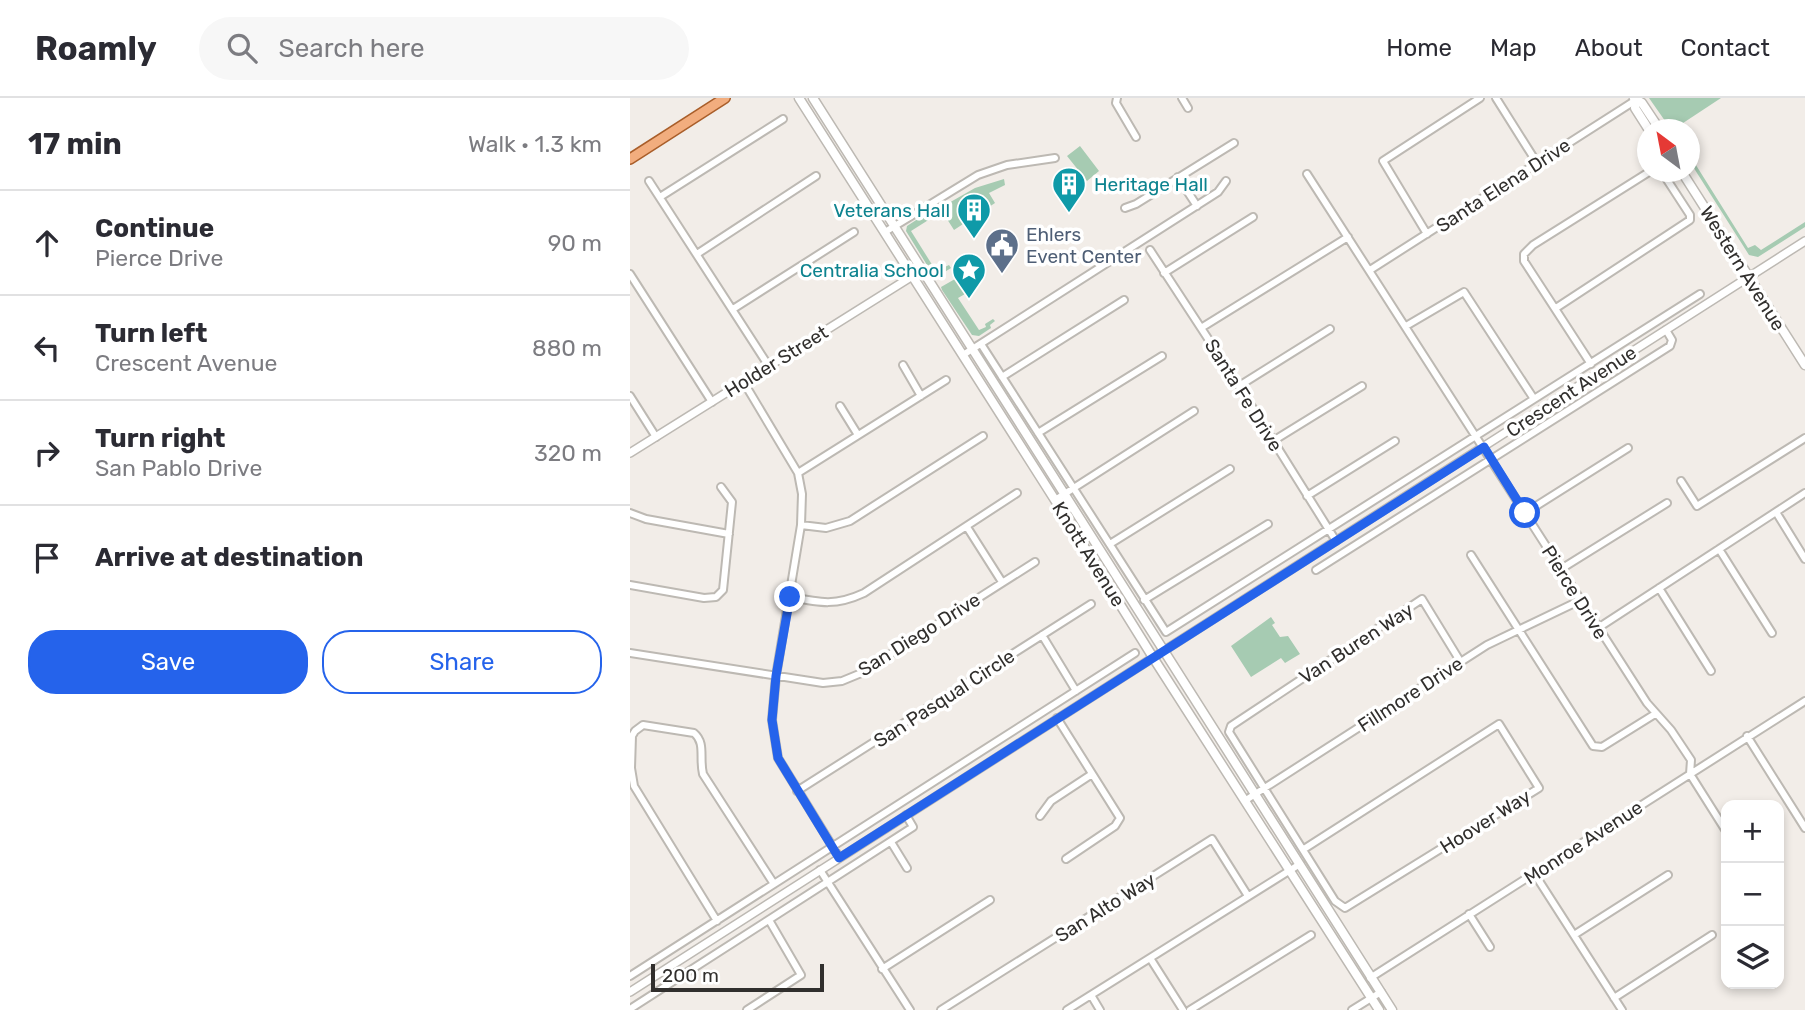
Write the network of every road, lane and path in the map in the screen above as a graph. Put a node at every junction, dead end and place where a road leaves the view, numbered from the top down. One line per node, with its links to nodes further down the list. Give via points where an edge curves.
1 (725, 98): 16 (main road)
2 (799, 98): 32 (main road, Knott Avenue)
3 (813, 98): 30 (main road, Knott Avenue)
4 (1117, 98): 13 (street)
5 (1182, 98): 9 (street)
6 (1480, 98): 33 (street, via 1383,161)
7 (1496, 98): 17 (street)
8 (1635, 99): 11 (main road); 12 (main road); 17 (street, Santa Elena Drive)
9 (1188, 108)
10 (783, 119): 26 (street)
11 (1642, 119)
12 (1653, 119)
13 (1136, 137)
14 (1234, 143): 20 (street)
15 (1055, 158): 30 (street, via 1007,165 978,175)
16 (630, 159)
17 (1537, 163): 33 (street, Santa Elena Drive)
18 (1307, 174): 34 (street, Pierce Drive)
19 (816, 176): 37 (street)
20 (1178, 177): 27 (street); 28 (street)
21 (1637, 180): 46 (street, via 1527,249 1524,261)
22 (649, 181): 26 (street)
23 (1226, 181): 27 (street)
24 (1669, 182): 46 (street, via 1690,220)
25 (1688, 182): 43 (main road, Western Avenue)
26 (660, 197): 37 (street)
27 (1197, 206): 52 (street)
28 (1125, 208)
29 (1253, 217): 40 (street)
30 (894, 226): 32 (street); 38 (main road, Knott Avenue)
31 (854, 232): 47 (street)
32 (885, 232): 42 (main road, Knott Avenue)
33 (1427, 234): 39 (street, Santa Elena Drive)
34 (1348, 237): 39 (street, Pierce Drive); 49 (street)
35 (1805, 241): 43 (street, Crescent Avenue)
36 (1150, 250): 40 (street, Santa Fe Drive)
37 (697, 254): 47 (street)
38 (922, 270): 42 (street, Holder Street); 53 (main road, Knott Avenue)
39 (1370, 270): 48 (street, Pierce Drive)
40 (1164, 273): 49 (street, Santa Fe Drive)
41 (630, 275): 68 (street)
42 (913, 276): 54 (main road, Knott Avenue); 57 (street, Holder Street)
43 (1749, 277): 51 (street, Crescent Avenue); 59 (main road, Western Avenue)
44 (1700, 294): 56 (street, Crescent Avenue)
45 (1125, 300): 60 (street)
46 (1556, 308): 56 (street)
47 (733, 309): 57 (street)
48 (1406, 326): 67 (street, via 1464,292); 75 (street, Pierce Drive)
49 (1201, 328): 63 (street, Santa Fe Drive)
50 (1330, 329): 63 (street)
51 (1666, 330): 79 (street, Crescent Avenue); 82 (street, via 1670,346)
52 (981, 344): 53 (street); 60 (street)
53 (972, 349): 54 (street); 90 (main road, Knott Avenue)
54 (963, 355): 92 (main road, Knott Avenue)
55 (1162, 356): 71 (street)
56 (1591, 364): 67 (street, Crescent Avenue)
57 (768, 365): 62 (street, Holder Street)
58 (902, 365): 66 (street)
59 (1805, 365)
60 (1002, 377): 71 (street)
61 (946, 380): 66 (street)
62 (743, 381): 68 (street, Holder Street); 84 (street)
63 (1239, 386): 77 (street, Santa Fe Drive)
64 (1362, 386): 77 (street)
65 (630, 396): 73 (street)
66 (921, 396): 72 (street)
67 (1534, 399): 75 (street, Crescent Avenue)
68 (712, 402): 73 (street, Holder Street)
69 (840, 406): 72 (street)
70 (1194, 411): 87 (street)
71 (1038, 433): 87 (street)
72 (858, 435): 84 (street)
73 (656, 436): 81 (street, Holder Street)
74 (983, 436): 98 (street, via 850,521 826,528)
75 (1476, 436): 79 (street, Pierce Drive); 100 (street, Crescent Avenue)
76 (1805, 438): 85 (street, via 1697,506)
77 (1273, 441): 91 (street, Santa Fe Drive)
78 (1395, 441): 91 (street)
79 (1484, 447): 82 (street, Pierce Drive); 102 (street, Crescent Avenue)
80 (1628, 448): 96 (street)
81 (630, 453)
82 (1490, 458): 96 (street, Pierce Drive); 109 (street)
83 (1230, 469): 103 (street)
84 (798, 473): 98 (street)
85 (1681, 481)
86 (721, 487): 101 (street, via 732,502)
87 (1073, 488): 90 (street); 103 (street)
88 (1017, 493): 99 (street)
89 (1805, 493): 94 (street)
90 (1065, 495): 92 (street); 123 (main road, Knott Avenue)
91 (1307, 496): 100 (street, Santa Fe Drive)
92 (1055, 500): 124 (main road, Knott Avenue)
93 (1667, 503): 108 (street)
94 (1776, 512): 104 (street); 106 (street)
95 (630, 513): 101 (street)
96 (1525, 513): 108 (street, Pierce Drive)
97 (1268, 524): 114 (street)
98 (801, 525): 113 (street)
99 (967, 527): 110 (street); 113 (street, via 847,601 827,604)
100 (1329, 530): 102 (street, Santa Fe Drive); 114 (street, Crescent Avenue, via 1166,632)
101 (730, 534): 111 (street, via 723,590 716,597)
102 (1336, 541): 123 (street, Crescent Avenue)
103 (1110, 544): 114 (street)
104 (1719, 549): 112 (street); 119 (street)
105 (1471, 555): 118 (street)
106 (1805, 559)
107 (1035, 562): 110 (street, San Diego Drive)
108 (1561, 569): 115 (street, Pierce Drive)
109 (1316, 570)
110 (1002, 582): 127 (street, San Diego Drive, via 859,674 823,683)
111 (630, 585)
112 (1659, 588): 117 (street); 126 (street)
113 (790, 597): 127 (street)
114 (1144, 600)
115 (1581, 600): 117 (street, Pierce Drive); 118 (street, Fillmore Drive)
116 (1091, 604): 120 (street, San Pasqual Circle)
117 (1598, 628): 130 (street, Pierce Drive)
118 (1519, 630): 125 (street, Fillmore Drive); 130 (street, via 1599,750)
119 (1772, 634)
120 (1042, 635): 128 (street); 138 (street, San Pasqual Circle)
121 (630, 653): 127 (street, San Diego Drive)
122 (1135, 653): 128 (street)
123 (1163, 653): 124 (street, Crescent Avenue); 133 (main road, Knott Avenue)
124 (1153, 659): 131 (street, Crescent Avenue); 134 (main road, Knott Avenue)
125 (1461, 662): 137 (street, Fillmore Drive); 137 (street, Van Buren Way, via 1422,599 1229,728)
126 (1711, 671)
127 (776, 676): 138 (street, via 772,720 778,758)
128 (1076, 691): 146 (street)
129 (1805, 701): 132 (street, Monroe Avenue)
130 (1655, 714): 136 (street, Pierce Drive, via 1691,760)
131 (1057, 718): 135 (street); 141 (street, Crescent Avenue)
132 (1747, 736): 136 (street, Monroe Avenue); 144 (street)
133 (1219, 738): 134 (main road); 139 (main road, Knott Avenue)
134 (1209, 744): 140 (main road, Knott Avenue)
135 (1092, 774): 142 (street, via 1051,801); 149 (street, via 1120,818)
136 (1690, 774): 143 (street, Pierce Drive); 154 (street, Monroe Avenue)
137 (1264, 788): 139 (street, Fillmore Drive); 147 (street)
138 (797, 791): 146 (street)
139 (1255, 794): 140 (street, Fillmore Drive); 150 (main road, Knott Avenue)
140 (1246, 800): 153 (main road, Knott Avenue)
141 (906, 815): 145 (street, via 913,827); 148 (street, Crescent Avenue)
142 (1040, 816)
143 (1721, 823)
144 (1805, 828)
145 (891, 842): 151 (street); 156 (street)
146 (832, 847): 148 (street); 157 (street)
147 (1304, 849): 147 (street, Hoover Way, via 1499,724 1539,788 1350,907 1335,901)
148 (839, 858): 152 (street, Crescent Avenue)
149 (1066, 859)
150 (1300, 863): 153 (street); 170 (main road, Knott Avenue)
151 (907, 868)
152 (820, 870): 156 (street); 172 (street, Crescent Avenue)
153 (1290, 870): 158 (street); 171 (main road, Knott Avenue)
154 (1534, 873): 160 (street, Monroe Avenue); 164 (street)
155 (1668, 875): 164 (street)
156 (828, 882): 161 (street); 168 (street)
157 (774, 884): 162 (street); 162 (street, via 703,774 699,737 639,727 632,736 630,757 634,786)
158 (1248, 896): 167 (street); 180 (street, San Alto Way, via 1212,839)
159 (990, 900): 168 (street)
160 (1469, 915): 166 (street); 170 (street, Monroe Avenue)
161 (768, 920): 177 (street); 178 (street, via 801,975)
162 (717, 921): 169 (street)
163 (1311, 935): 184 (street)
164 (1574, 935): 176 (street)
165 (1712, 935): 176 (street)
166 (1490, 947)
167 (1150, 958): 174 (street); 183 (street)
168 (883, 969): 179 (street)
169 (630, 976)
170 (1371, 977): 171 (street, Monroe Avenue); 173 (main road, Knott Avenue)
171 (1362, 983): 175 (main road, Knott Avenue)
172 (630, 992)
173 (1381, 992): 175 (street); 187 (main road, Knott Avenue)
174 (1090, 995): 181 (street); 182 (street)
175 (1371, 998): 185 (street); 186 (main road, Knott Avenue)
176 (1614, 998): 188 (street)
177 (630, 1009)
178 (747, 1010)
179 (910, 1010)
180 (941, 1010)
181 (1067, 1010)
182 (1100, 1010)
183 (1182, 1010)
184 (1190, 1010)
185 (1352, 1010)
186 (1379, 1010)
187 (1392, 1010)
188 (1622, 1010)

